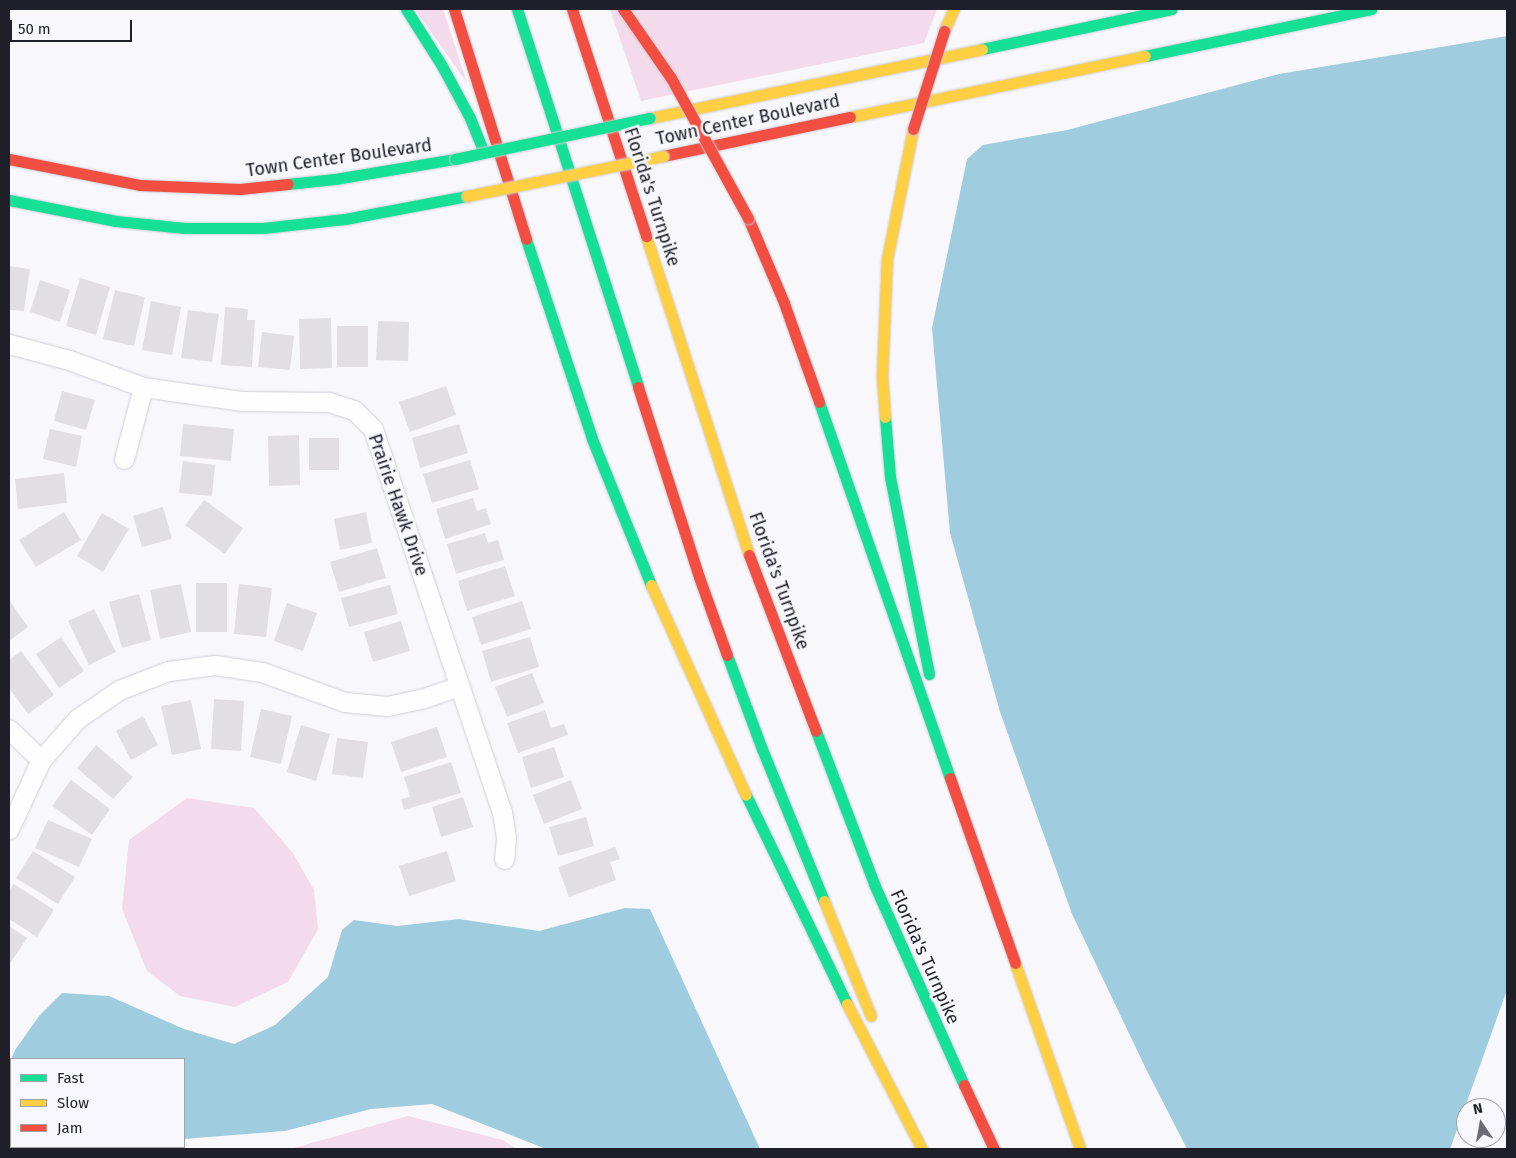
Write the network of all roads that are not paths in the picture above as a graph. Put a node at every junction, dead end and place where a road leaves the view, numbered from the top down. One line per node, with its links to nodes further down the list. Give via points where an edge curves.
1 (406, 9): 11 (main road, via 470,118)
2 (454, 9): 11 (main road)
3 (517, 9): 21 (main road, via 700,577 762,749)
4 (572, 9): 25 (main road, Florida's Turnpike, via 750,557 874,884)
5 (624, 9): 19 (main road, bridge, via 671,78 748,218 784,303)
6 (954, 9): 19 (main road, bridge, via 912,129 887,259 882,376 890,476 939,727)
7 (1172, 9): 9 (main road, Town Center Boulevard, bridge, via 455,160 335,179 240,188 140,185)
8 (1371, 9): 10 (main road, Town Center Boulevard, bridge, via 467,196 345,218 263,228 185,228 116,221)
9 (9, 160)
10 (9, 200)
11 (542, 290): 23 (main road, via 592,439 666,623 780,870 864,1041)
12 (9, 344): 13 (street, Prairie Hawk Drive, via 69,360)
13 (143, 387): 14 (street); 15 (street, Prairie Hawk Drive, via 241,402 329,402 354,410 373,428)
14 (124, 459)
15 (459, 686): 17 (street, via 388,706 345,702 262,672 215,665 168,671 119,690 77,719); 20 (street, Prairie Hawk Drive, via 502,812 506,838)
16 (9, 729): 17 (street)
17 (41, 760): 18 (street)
18 (9, 829)
19 (972, 842): 26 (main road)
20 (504, 859)
21 (877, 1030)
22 (900, 1082): 24 (main road)
23 (922, 1149)
24 (932, 1149)
25 (994, 1149)
26 (1080, 1149)

